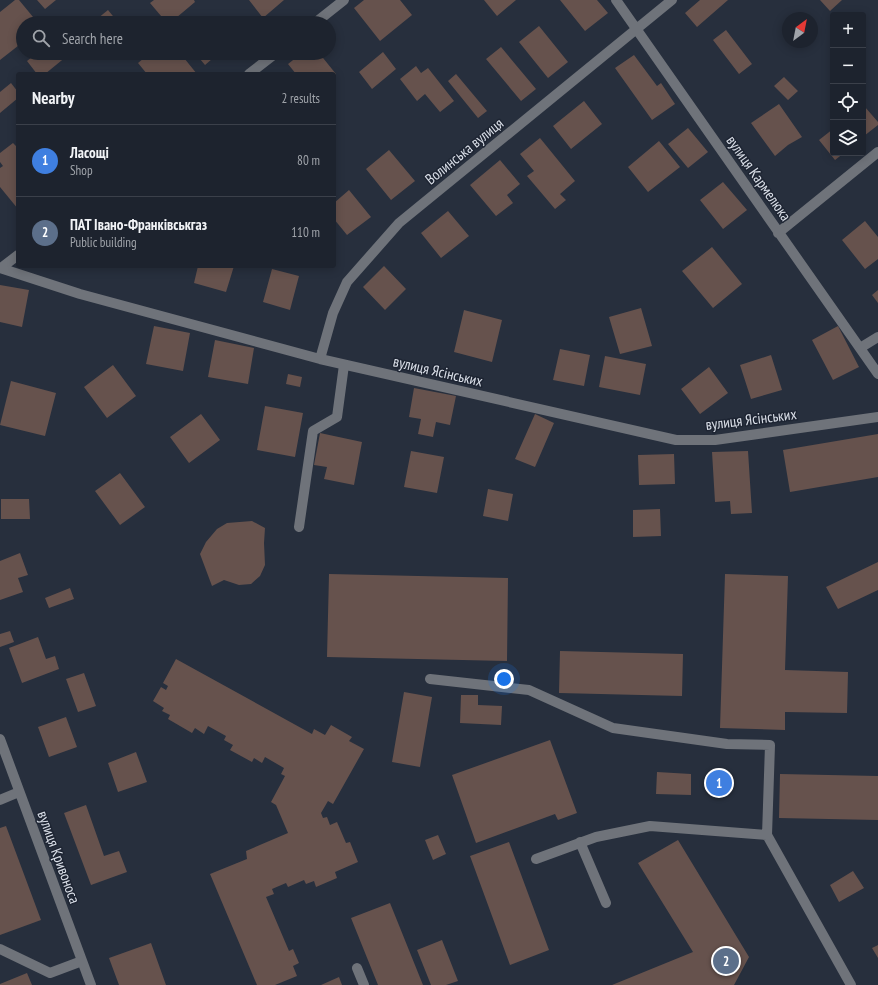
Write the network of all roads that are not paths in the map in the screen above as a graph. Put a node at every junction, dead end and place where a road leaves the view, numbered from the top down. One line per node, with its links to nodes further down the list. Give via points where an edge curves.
1 (344, 0): 4 (street)
2 (616, 0): 5 (street, вулиця Кармелюка)
3 (672, 0): 5 (street, Волинська вулиця)
4 (324, 16)
5 (636, 30): 9 (street, вулиця Кармелюка); 14 (street, Волинська вулиця, via 399,223 347,282 333,313)
6 (267, 60): 7 (street)
7 (252, 72)
8 (878, 152): 9 (street)
9 (778, 232): 13 (street, вулиця Кармелюка)
10 (16, 256): 11 (street)
11 (0, 268): 14 (street, вулиця Ясінських, via 80,294)
12 (878, 337): 13 (street)
13 (860, 348): 16 (street, вулиця Кармелюка)
14 (320, 359): 15 (street, вулиця Ясінських)
15 (344, 365): 17 (street, вулиця Ясінських, via 676,440 715,440); 18 (street, via 337,417 313,431)
16 (878, 374)
17 (878, 417)
18 (299, 527)
19 (430, 679): 23 (street, via 529,690 613,728 727,744 770,745)
20 (0, 739): 21 (street, вулиця Кривоноса)
21 (19, 792): 22 (street); 28 (street, вулиця Кривоноса)
22 (0, 800)
23 (767, 835): 24 (street, via 650,826 596,836); 32 (street)
24 (580, 842): 25 (street); 26 (street)
25 (536, 859)
26 (606, 903)
27 (0, 949): 28 (street, via 50,973)
28 (82, 961): 30 (street, вулиця Кривоноса)
29 (357, 968): 31 (street)
30 (91, 985)
31 (364, 985)
32 (851, 985)

